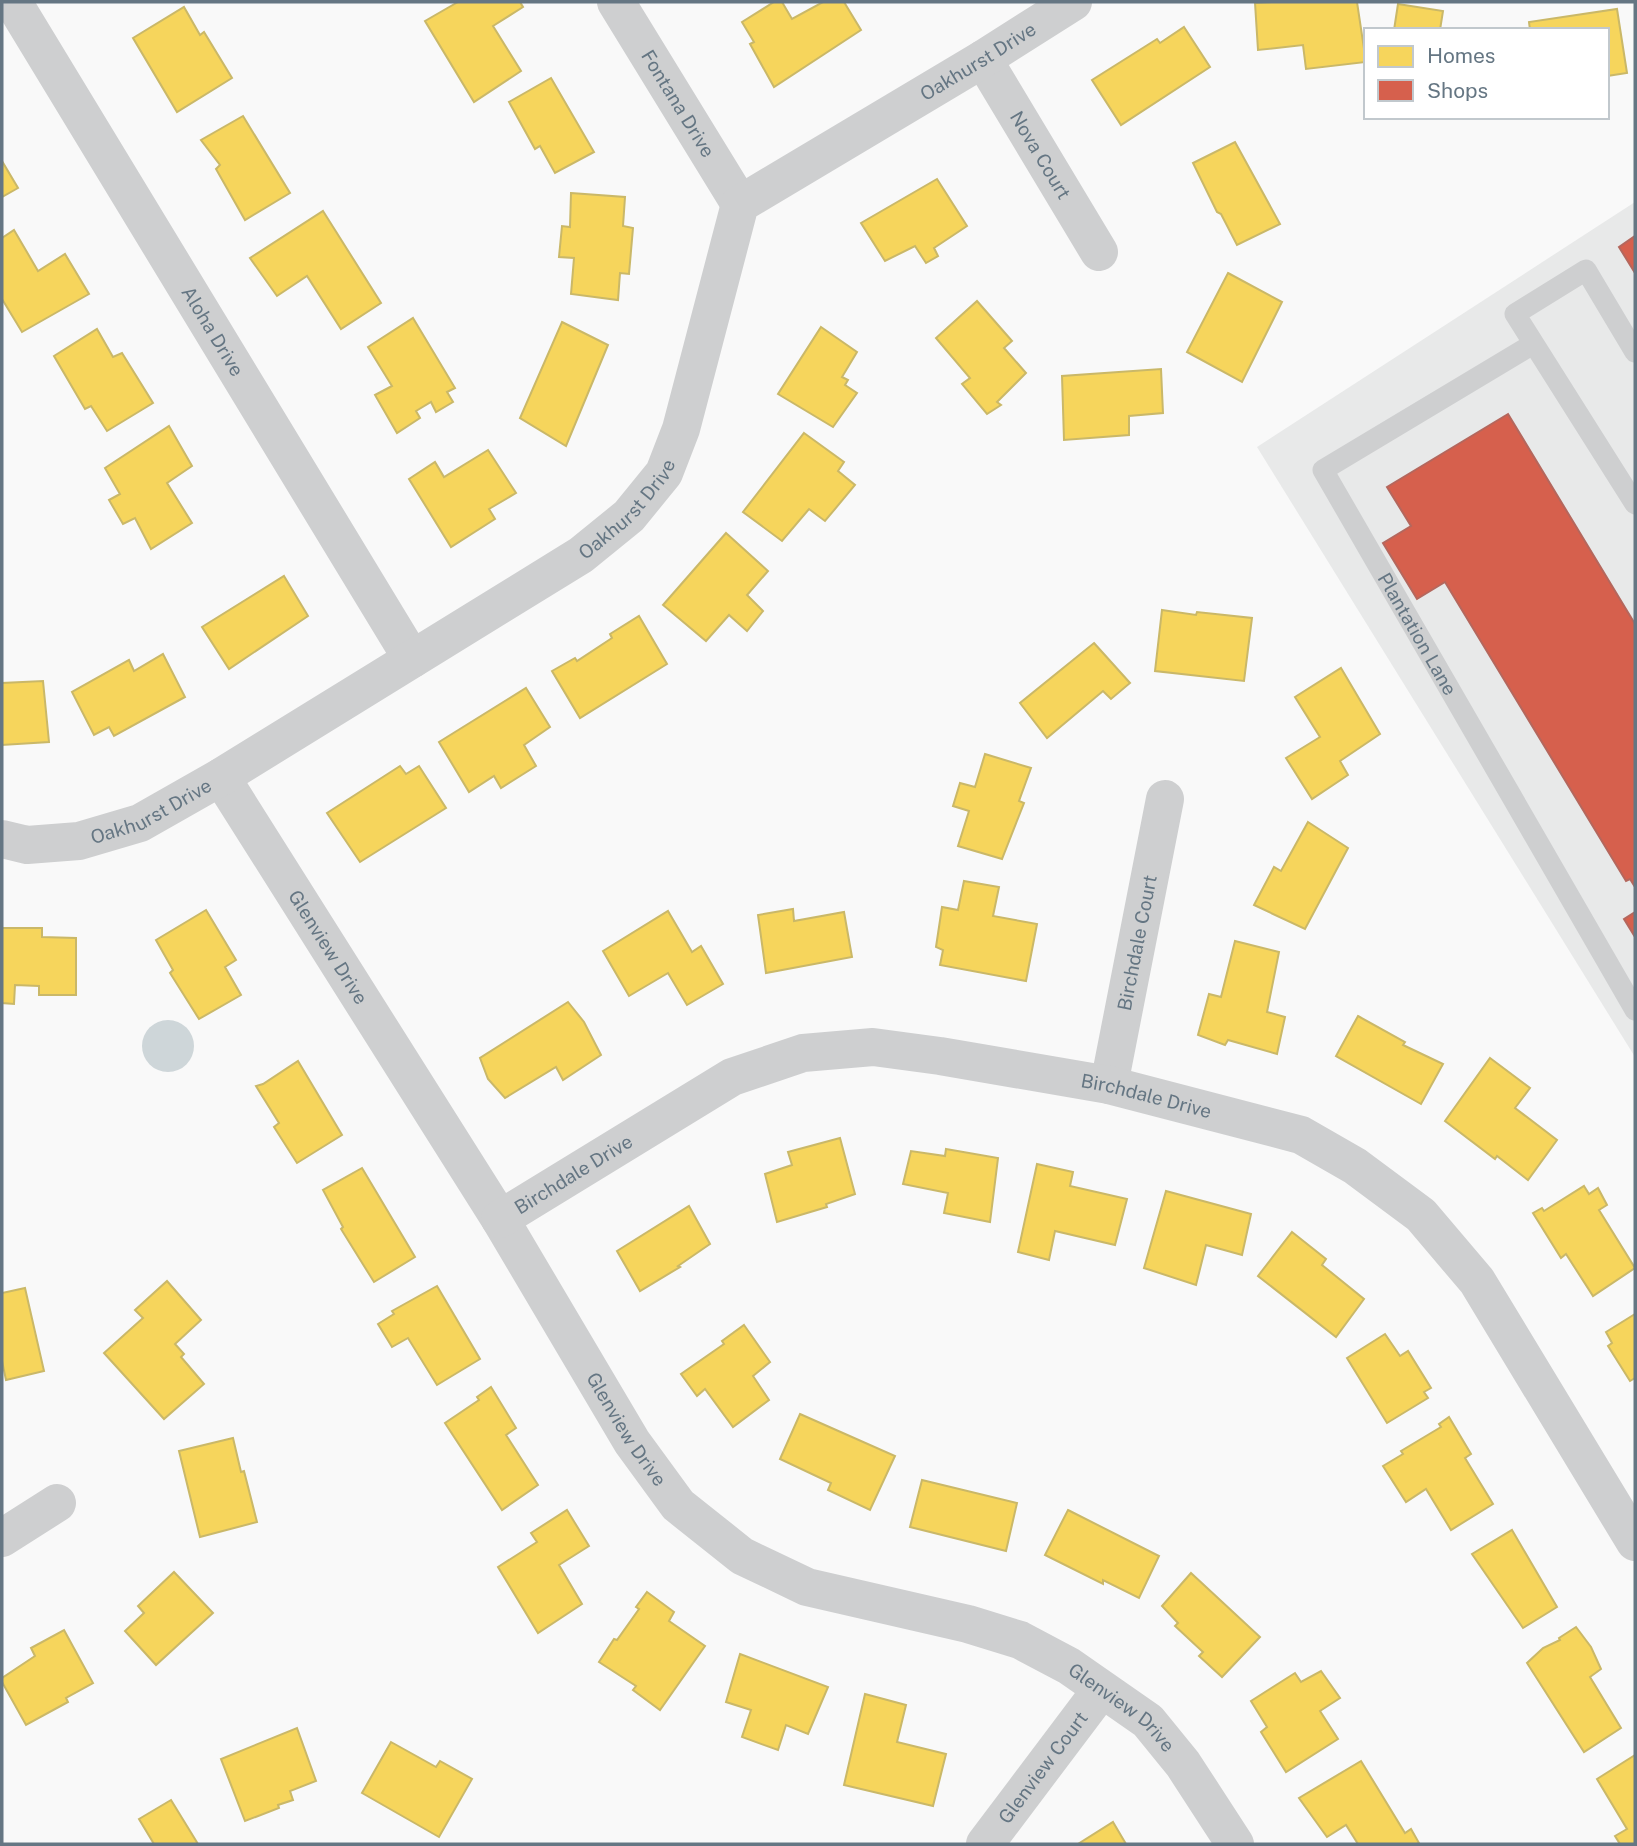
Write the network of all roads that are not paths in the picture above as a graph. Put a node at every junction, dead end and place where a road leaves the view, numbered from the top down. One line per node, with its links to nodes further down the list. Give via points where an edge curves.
1 (13, 2): 10 (street, Aloha Drive)
2 (616, 2): 5 (street, Fontana Drive)
3 (1073, 2): 4 (street, Oakhurst Drive)
4 (983, 59): 5 (street, Oakhurst Drive); 6 (street, Nova Court)
5 (740, 204): 10 (street, Oakhurst Drive, via 681,429 664,473 629,516 580,555)
6 (1099, 252)
7 (1533, 344): 8 (lane, via 1515,314 1586,270); 9 (lane); 14 (lane, Plantation Lane, via 1323,470)
8 (1635, 352)
9 (1635, 504)
10 (412, 659): 11 (street, Oakhurst Drive)
11 (221, 777): 13 (street, Oakhurst Drive, via 140,823 79,841 27,845); 16 (street, Glenview Drive)
12 (1164, 799): 15 (street, Birchdale Court)
13 (2, 839)
14 (1635, 1010)
15 (1109, 1085): 16 (street, Birchdale Drive, via 873,1047 803,1053 732,1077); 19 (street, Birchdale Drive, via 1301,1135 1355,1166 1421,1215 1477,1281)
16 (500, 1219): 20 (street, Glenview Drive, via 632,1442 678,1505 742,1556 807,1587 1020,1640)
17 (57, 1503): 18 (street)
18 (2, 1538)
19 (1635, 1542)
20 (1101, 1689): 21 (street, Glenview Court); 22 (street, Glenview Drive, via 1149,1721)
21 (985, 1844)
22 (1236, 1844)

